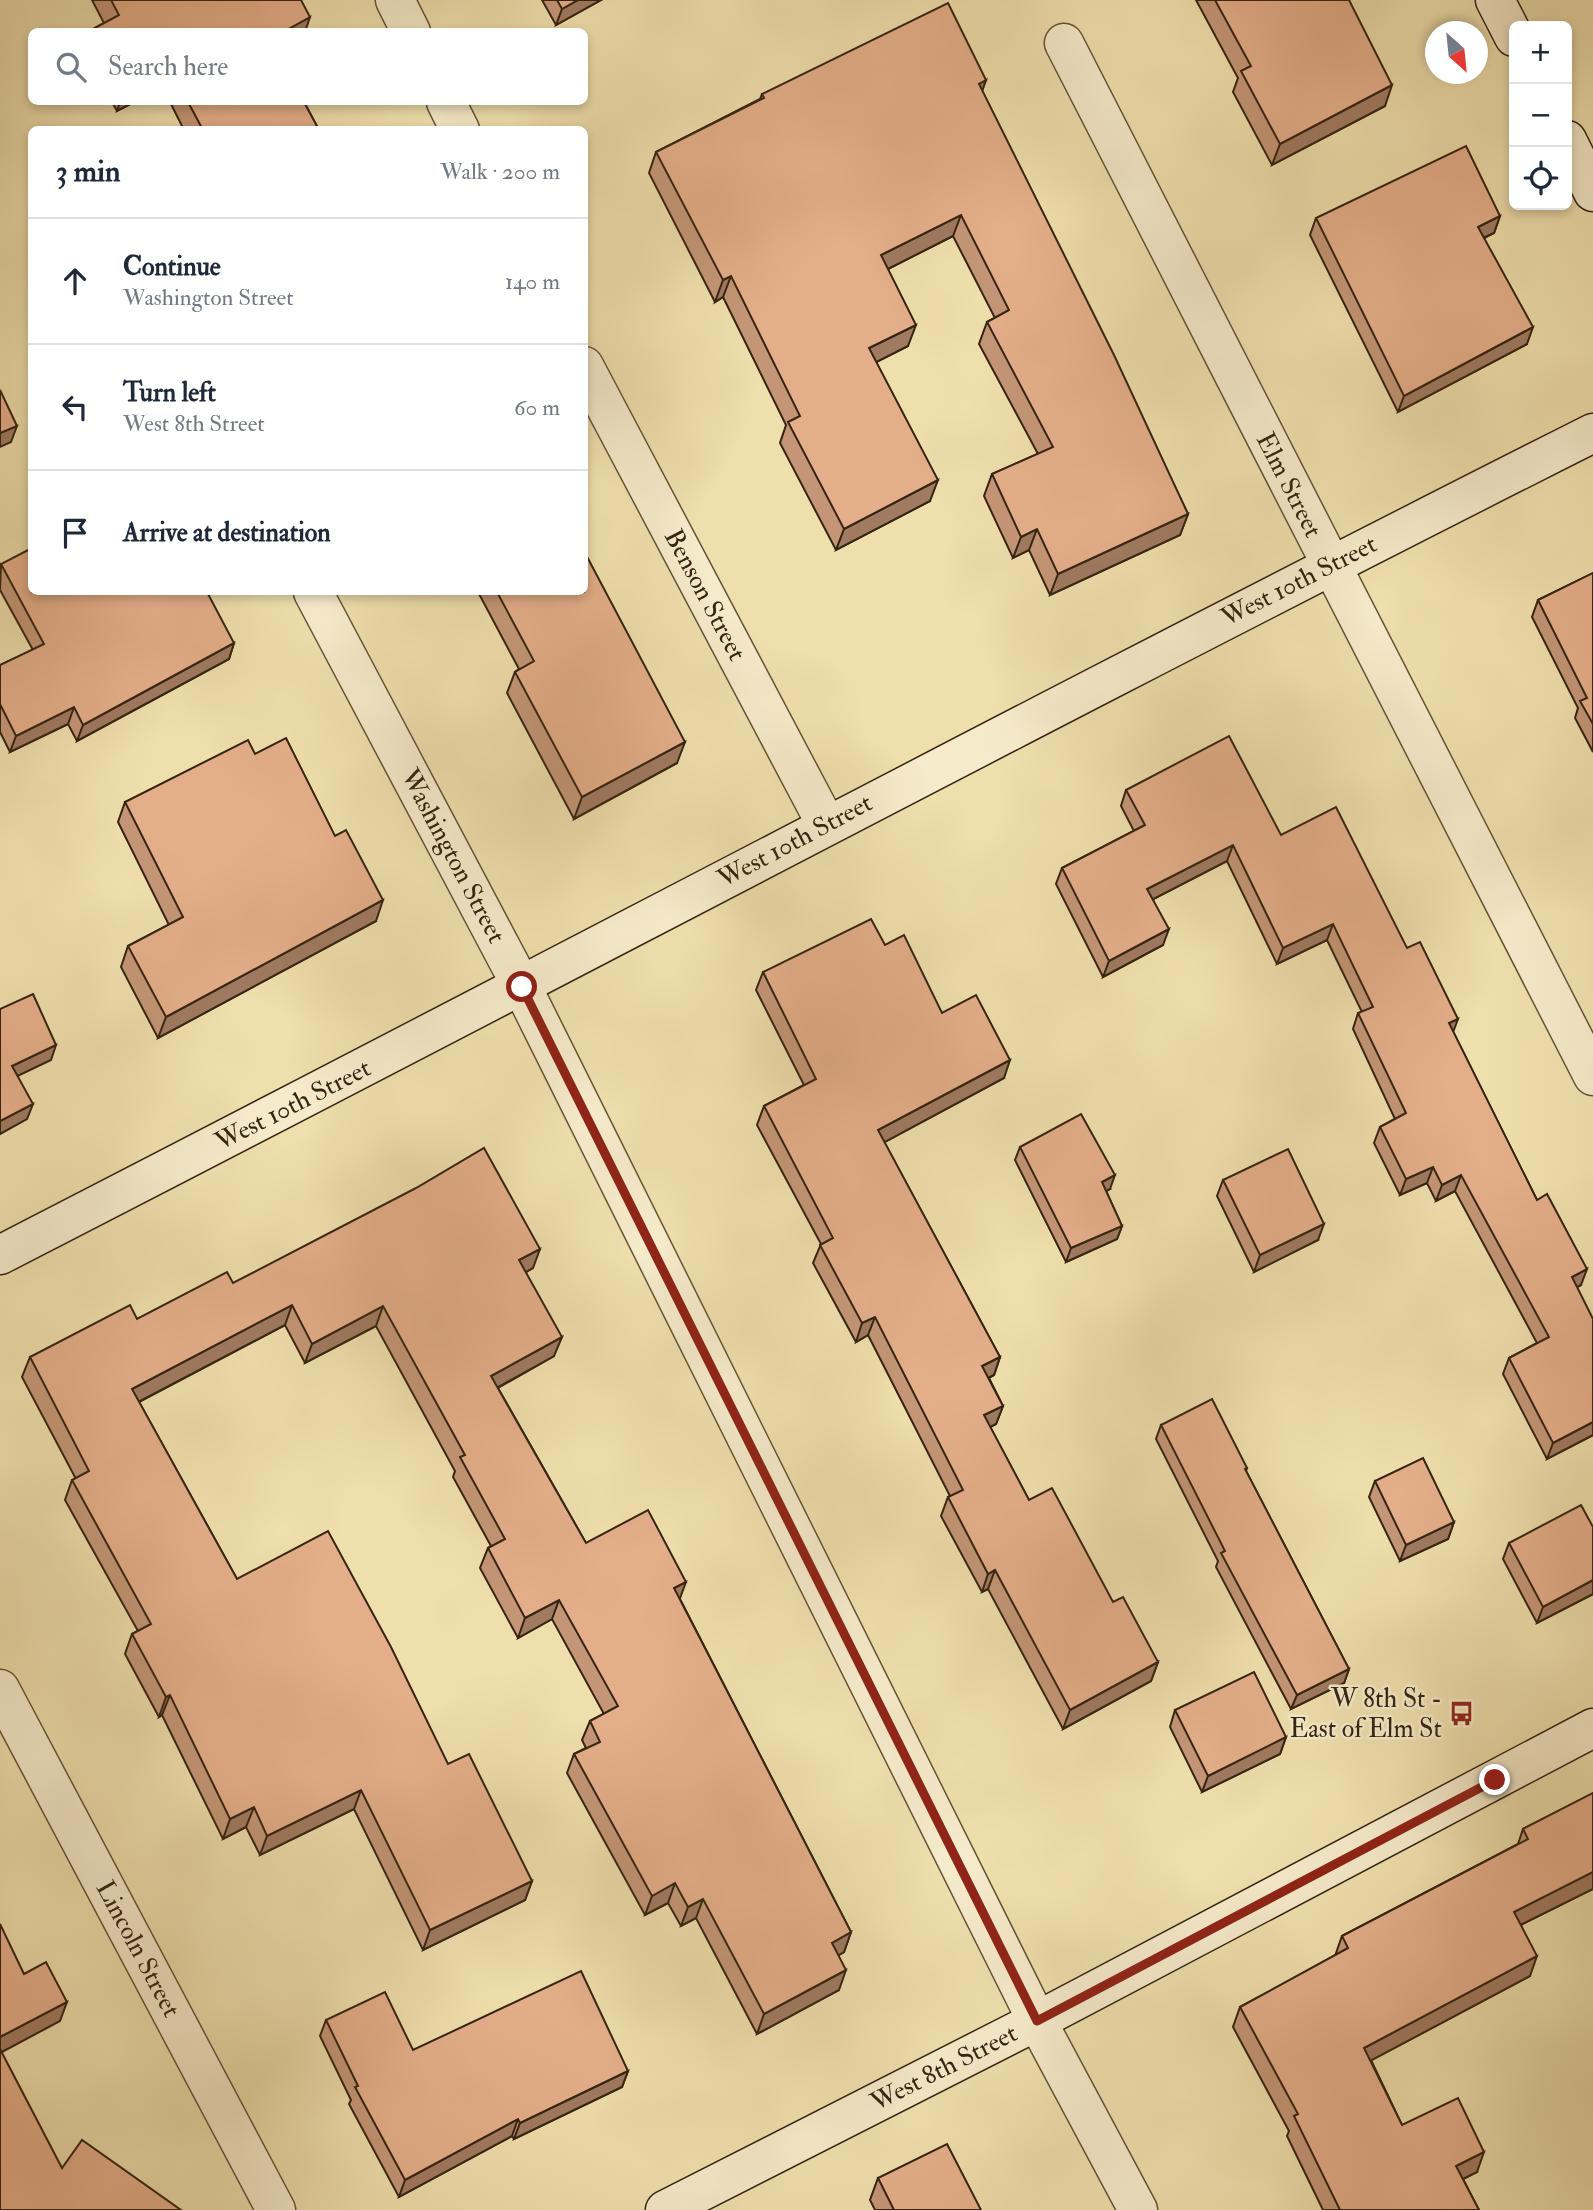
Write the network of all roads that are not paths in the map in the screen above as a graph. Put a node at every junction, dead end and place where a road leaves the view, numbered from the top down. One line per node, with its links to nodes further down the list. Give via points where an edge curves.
1 (395, 0): 4 (street)
2 (1495, 0): 3 (street)
3 (1509, 27)
4 (409, 28)
5 (1064, 43): 12 (street, Elm Street)
6 (448, 105): 7 (street)
7 (458, 126)
8 (1570, 147): 9 (street)
9 (1593, 192)
10 (588, 374): 14 (street, Benson Street)
11 (1593, 433): 12 (street, West 10th Street)
12 (1329, 565): 14 (street, West 10th Street); 16 (street, Elm Street)
13 (315, 595): 15 (street, Washington Street)
14 (826, 824): 15 (street, West 10th Street)
15 (522, 987): 17 (street, West 10th Street); 20 (street, Washington Street)
16 (1593, 1076)
17 (0, 1255)
18 (0, 1689): 21 (street, Lincoln Street)
19 (1593, 1728): 20 (street, West 8th Street)
20 (1037, 2021): 22 (street, West 8th Street); 23 (street, Washington Street)
21 (276, 2210)
22 (665, 2210)
23 (1138, 2210)

